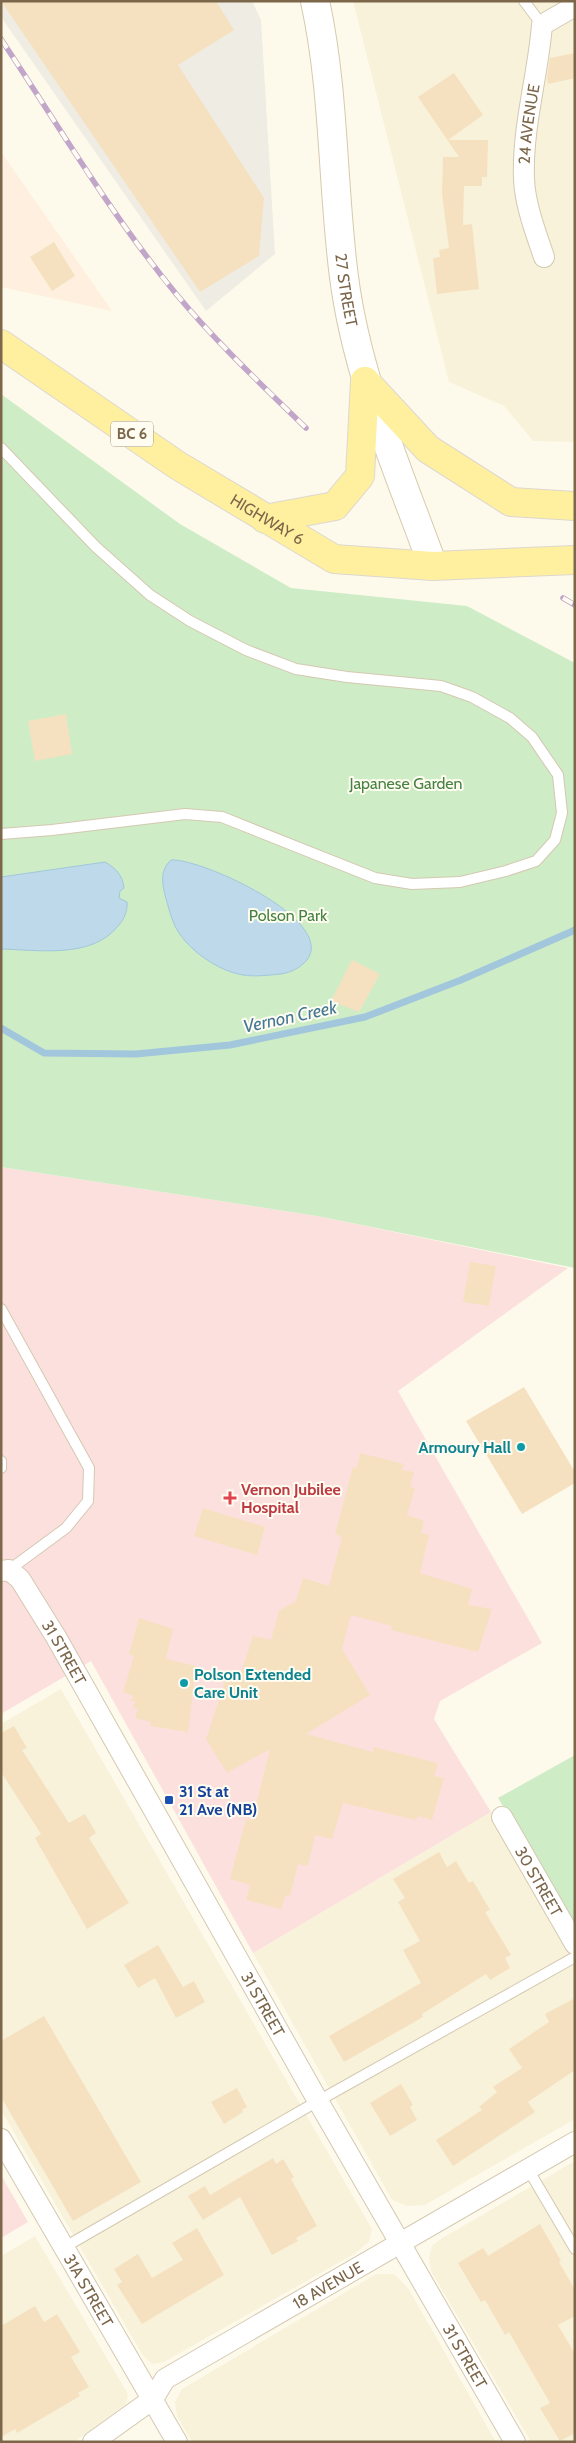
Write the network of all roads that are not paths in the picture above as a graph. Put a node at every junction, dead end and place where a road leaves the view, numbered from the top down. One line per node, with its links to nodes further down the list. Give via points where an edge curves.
1 (315, 1): 7 (main road, 27 STREET, via 324,43 344,278)
2 (524, 1): 4 (lane)
3 (575, 6): 4 (street)
4 (542, 25): 5 (street, 24 AVENUE, via 526,135 524,180)
5 (544, 257)
6 (1, 344): 10 (main road, HIGHWAY 6 / BC 6, via 177,465)
7 (365, 381): 9 (main road, via 428,449 511,502); 10 (main road, via 360,476 335,506); 12 (main road, 27 STREET)
8 (1, 448): 13 (lane, via 96,547 150,595 190,621 246,650 296,669 441,686 472,697 510,718 532,737 558,775 562,813 555,840 536,860 460,882 412,884 375,878 222,817 185,814)
9 (575, 506)
10 (265, 520): 12 (main road, HIGHWAY 6 / BC 6, via 334,559)
11 (575, 560): 12 (main road, HIGHWAY 6 / BC 6)
12 (433, 566)
13 (1, 834)
14 (1, 1309): 17 (lane, via 90,1468 88,1501 66,1528)
15 (1, 1462): 16 (lane)
16 (1, 1468)
17 (5, 1570): 21 (street, 31 STREET, via 20,1579 56,1637)
18 (502, 1817): 19 (street, 30 STREET)
19 (575, 1944)
20 (575, 1957): 21 (lane)
21 (318, 2101): 25 (street, 31 STREET); 26 (lane)
22 (1, 2139): 26 (street, 31A STREET)
23 (575, 2142): 24 (street, 18 AVENUE)
24 (528, 2169): 25 (street, 18 AVENUE); 27 (lane)
25 (400, 2242): 28 (street, 18 AVENUE, via 165,2379); 31 (street, 31 STREET)
26 (63, 2248): 28 (street, 31A STREET)
27 (575, 2249)
28 (153, 2399): 29 (street, 18 AVENUE); 30 (street, 31A STREET)
29 (93, 2442)
30 (177, 2442)
31 (515, 2442)

